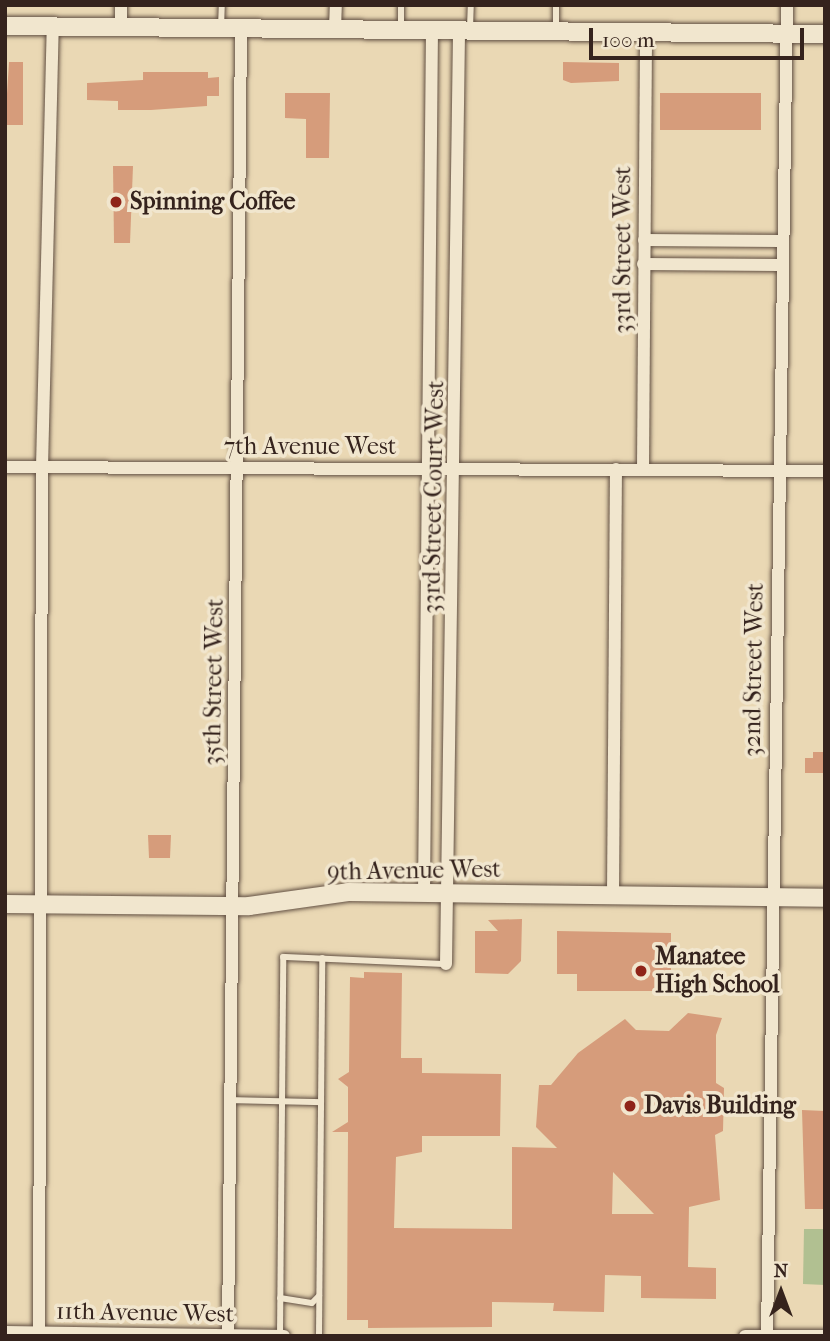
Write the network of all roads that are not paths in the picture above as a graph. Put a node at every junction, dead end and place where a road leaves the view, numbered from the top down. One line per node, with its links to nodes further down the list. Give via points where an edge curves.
1 (121, 5): 10 (street)
2 (222, 5): 11 (lane)
3 (336, 5): 13 (street)
4 (401, 5): 14 (lane)
5 (471, 5): 16 (lane)
6 (556, 5): 17 (lane)
7 (787, 5): 19 (street, 32nd Street West)
8 (5, 26): 9 (street)
9 (53, 27): 10 (street); 26 (street)
10 (121, 28): 11 (street)
11 (221, 28): 12 (street)
12 (241, 29): 13 (street); 29 (street, 35th Street West)
13 (335, 29): 14 (street)
14 (401, 30): 15 (street)
15 (432, 30): 16 (street); 27 (street, 33rd Street Court West)
16 (465, 31): 17 (street); 28 (street, 33rd Street Court West)
17 (555, 32): 18 (street)
18 (646, 32): 19 (street); 21 (street, 33rd Street West)
19 (785, 33): 20 (street); 22 (street, 32nd Street West)
20 (825, 34)
21 (643, 240): 22 (street); 23 (street, 33rd Street West)
22 (780, 241): 24 (street, 32nd Street West)
23 (643, 264): 24 (street); 31 (street, 33rd Street West)
24 (779, 265): 32 (street, 32nd Street West)
25 (5, 467): 26 (street, 7th Avenue West)
26 (42, 467): 29 (street, 7th Avenue West); 40 (street)
27 (428, 467): 28 (street, 7th Avenue West); 29 (street, 7th Avenue West); 34 (street, 33rd Street Court West)
28 (456, 468): 30 (street, 7th Avenue West); 35 (street, 33rd Street Court West)
29 (238, 469): 41 (street, 35th Street West)
30 (616, 469): 31 (street, 7th Avenue West); 36 (street)
31 (643, 469): 32 (street, 7th Avenue West)
32 (777, 470): 33 (street, 7th Avenue West); 37 (street, 32nd Street West)
33 (825, 471)
34 (424, 893): 35 (street, 9th Avenue West); 41 (street, 9th Avenue West, via 348,892)
35 (450, 893): 36 (street, 9th Avenue West); 43 (street, 33rd Street Court West)
36 (613, 895): 37 (street, 9th Avenue West)
37 (772, 897): 38 (street, 9th Avenue West); 52 (street, 32nd Street West)
38 (825, 898)
39 (5, 904): 40 (street, 9th Avenue West)
40 (39, 904): 41 (street, 9th Avenue West); 50 (street)
41 (232, 906): 44 (street, 35th Street West)
42 (322, 958): 43 (lane); 45 (lane, via 283,957); 46 (lane)
43 (446, 964)
44 (230, 1100): 45 (lane); 51 (street, 35th Street West)
45 (282, 1101): 46 (lane); 48 (lane)
46 (321, 1102): 47 (lane)
47 (320, 1295): 48 (lane, via 312,1303); 54 (lane)
48 (280, 1298): 53 (lane)
49 (5, 1332): 50 (street, 11th Avenue West)
50 (39, 1334): 51 (street, 11th Avenue West)
51 (228, 1335): 53 (street, 11th Avenue West)
52 (767, 1335): 55 (street); 56 (street)
53 (282, 1336)
54 (320, 1336)
55 (745, 1336)
56 (825, 1336)

